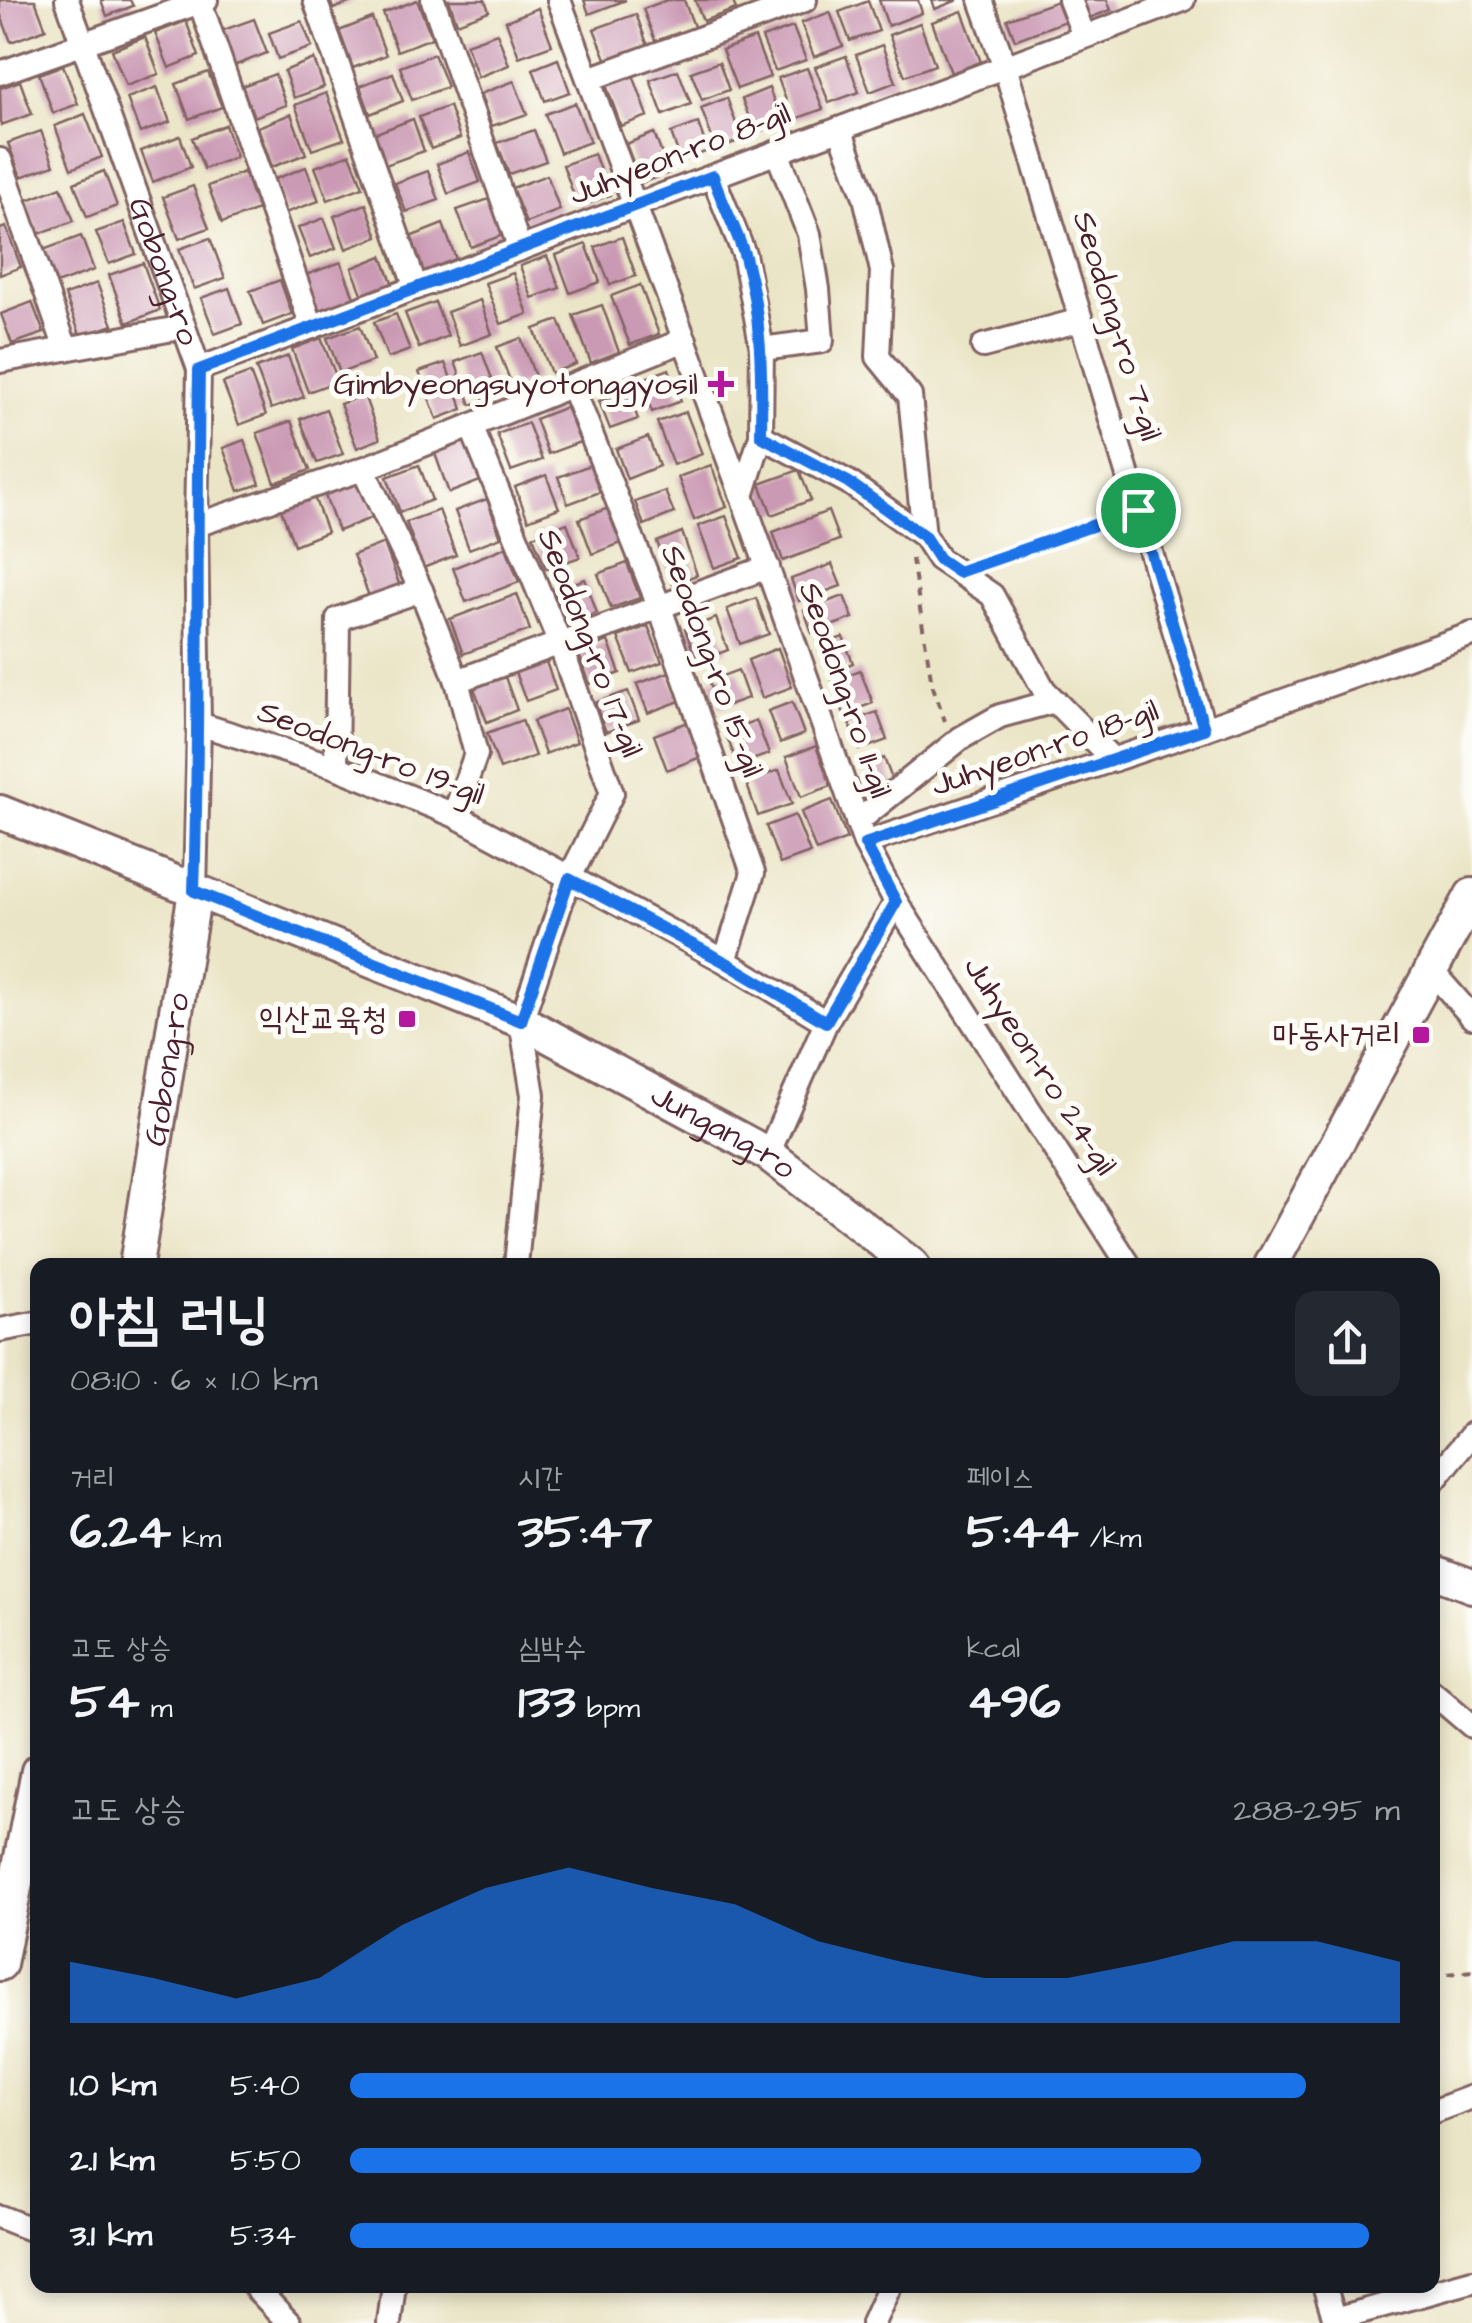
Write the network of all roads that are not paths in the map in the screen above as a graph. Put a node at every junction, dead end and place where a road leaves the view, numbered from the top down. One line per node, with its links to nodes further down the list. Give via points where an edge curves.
1 (67, 0): 11 (street, Gobong-ro)
2 (315, 0): 21 (street)
3 (433, 0): 20 (street)
4 (559, 0): 14 (street, Seodong-ro 11-gil)
5 (806, 0): 14 (street)
6 (982, 0): 12 (street, Seodong-ro 7-gil)
7 (1070, 0): 10 (street)
8 (1183, 0): 10 (street, Juhyeon-ro 8-gil)
9 (203, 1): 11 (street); 24 (street)
10 (1084, 36): 12 (street, Juhyeon-ro 8-gil)
11 (82, 44): 13 (street); 23 (street, Gobong-ro)
12 (1005, 67): 15 (street, Juhyeon-ro 8-gil); 22 (street, Seodong-ro 7-gil)
13 (0, 73)
14 (590, 80): 19 (street, Seodong-ro 11-gil)
15 (840, 129): 16 (street, Juhyeon-ro 8-gil); 37 (street, via 882,271 878,358 910,396)
16 (778, 152): 18 (street, Juhyeon-ro 8-gil); 27 (street, via 809,234 822,341)
17 (0, 160): 28 (street)
18 (713, 176): 19 (street, Juhyeon-ro 8-gil); 27 (street, via 744,254)
19 (635, 206): 20 (street, Juhyeon-ro 8-gil); 25 (street, Seodong-ro 11-gil)
20 (520, 249): 21 (street, Juhyeon-ro 8-gil)
21 (416, 288): 24 (street, Juhyeon-ro 8-gil)
22 (1081, 320): 26 (street); 46 (street, Seodong-ro 7-gil)
23 (184, 327): 28 (street); 30 (street, Gobong-ro)
24 (312, 327): 30 (street, Juhyeon-ro 8-gil)
25 (685, 340): 31 (street); 35 (street, Seodong-ro 11-gil)
26 (983, 346)
27 (762, 349): 33 (street)
28 (66, 350): 29 (street)
29 (0, 361)
30 (199, 370): 36 (street, Gobong-ro)
31 (572, 386): 32 (street); 40 (street, Seodong-ro 15-gil)
32 (472, 426): 34 (street); 42 (street, Seodong-ro 17-gil)
33 (761, 436): 35 (street); 37 (street, via 848,482)
34 (363, 469): 36 (street); 39 (street)
35 (742, 496): 38 (street, Seodong-ro 11-gil)
36 (196, 525): 45 (street, Gobong-ro)
37 (916, 530): 44 (street, via 939,559 992,595)
38 (768, 568): 40 (street, Seodong-ro 11-gil); 51 (street, Seodong-ro 11-gil)
39 (421, 590): 43 (street); 48 (street, via 338,619)
40 (660, 608): 42 (street, Seodong-ro 11-gil); 56 (street, Seodong-ro 15-gil, via 753,873)
41 (1472, 634): 46 (street, Juhyeon-ro 18-gil)
42 (559, 641): 43 (street, Seodong-ro 11-gil); 52 (street, Seodong-ro 17-gil, via 612,793)
43 (456, 681): 50 (street, via 476,754)
44 (1055, 701): 47 (street); 51 (street, via 1000,716 953,744)
45 (199, 724): 48 (street, Seodong-ro 19-gil); 53 (street, Gobong-ro)
46 (1204, 729): 47 (street, Juhyeon-ro 18-gil)
47 (1113, 760): 51 (street, Juhyeon-ro 18-gil)
48 (336, 767): 50 (street, Seodong-ro 19-gil)
49 (0, 812): 53 (street, Jungang-ro)
50 (454, 815): 52 (street, Seodong-ro 19-gil)
51 (861, 833): 55 (street, Seodong-ro 11-gil)
52 (569, 879): 56 (street, Seodong-ro 19-gil); 59 (street)
53 (194, 891): 59 (street, Jungang-ro); 62 (street, Gobong-ro)
54 (1472, 895): 57 (street)
55 (896, 902): 60 (street); 65 (street, Juhyeon-ro 24-gil)
56 (725, 962): 60 (street, Seodong-ro 19-gil)
57 (1432, 970): 58 (street); 66 (street)
58 (1472, 1018)
59 (521, 1021): 61 (street, Jungang-ro); 63 (street, via 533,1095)
60 (826, 1022): 61 (street)
61 (768, 1154): 64 (street, Jungang-ro)
62 (137, 1258)
63 (517, 1258)
64 (903, 1258)
65 (1125, 1258)
66 (1275, 1258)
67 (30, 1324): 68 (street)
68 (0, 1330)
69 (1472, 1434): 70 (street)
70 (1440, 1473)
71 (1440, 1573): 72 (street)
72 (1472, 1586)
73 (1440, 1699): 74 (street)
74 (1472, 1726)
75 (30, 1812): 76 (street)
76 (0, 1964)
77 (1472, 2097): 78 (street)
78 (1440, 2109)
79 (0, 2217): 80 (street)
80 (30, 2229)
81 (1472, 2281): 82 (street)
82 (1440, 2290)
83 (261, 2293): 89 (street)
84 (393, 2293): 90 (street)
85 (886, 2293): 91 (street)
86 (1327, 2293): 88 (street)
87 (1431, 2293): 88 (street)
88 (1336, 2321)
89 (289, 2323)
90 (389, 2323)
91 (873, 2323)

